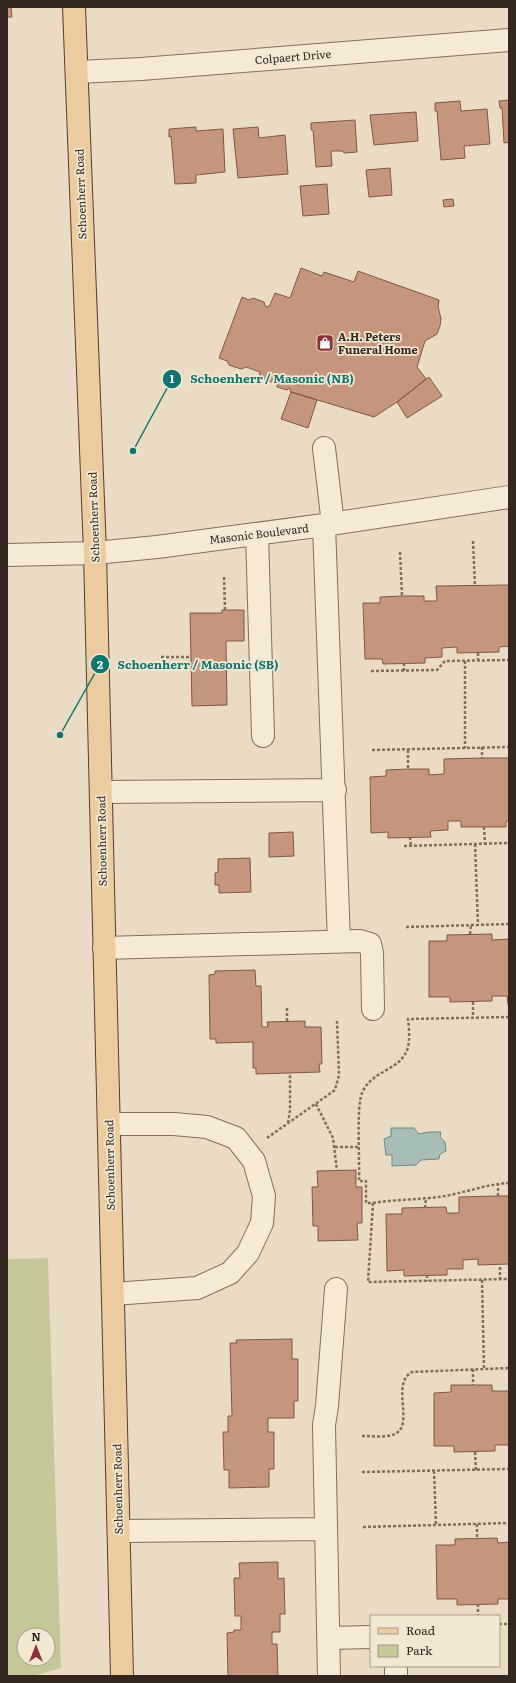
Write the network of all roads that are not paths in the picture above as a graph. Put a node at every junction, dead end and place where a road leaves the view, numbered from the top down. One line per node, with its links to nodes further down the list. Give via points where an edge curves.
1 (74, 7): 3 (main road, Schoenherr Road)
2 (509, 40): 3 (street, Colpaert Drive)
3 (77, 72): 8 (main road, Schoenherr Road)
4 (324, 448): 6 (street)
5 (509, 497): 6 (street, Masonic Boulevard)
6 (329, 525): 7 (street, Masonic Boulevard); 11 (street)
7 (257, 534): 8 (street, Masonic Boulevard); 10 (street)
8 (95, 553): 9 (street, Masonic Boulevard); 12 (main road, Schoenherr Road)
9 (7, 555)
10 (263, 736)
11 (335, 790): 12 (street); 13 (street)
12 (101, 792): 14 (main road, Schoenherr Road)
13 (339, 942): 14 (street); 15 (street, via 360,941 370,944)
14 (104, 948): 16 (main road, Schoenherr Road)
15 (373, 1009)
16 (109, 1124): 18 (main road, Schoenherr Road); 18 (street, via 208,1127 236,1138 254,1161 264,1196 262,1223 248,1253 230,1273 197,1288)
17 (336, 1289): 19 (street, via 324,1425)
18 (113, 1294): 20 (main road, Schoenherr Road)
19 (326, 1529): 20 (street); 22 (street)
20 (119, 1531): 23 (main road, Schoenherr Road)
21 (370, 1637): 22 (street)
22 (328, 1638): 24 (street)
23 (122, 1676)
24 (329, 1676)

